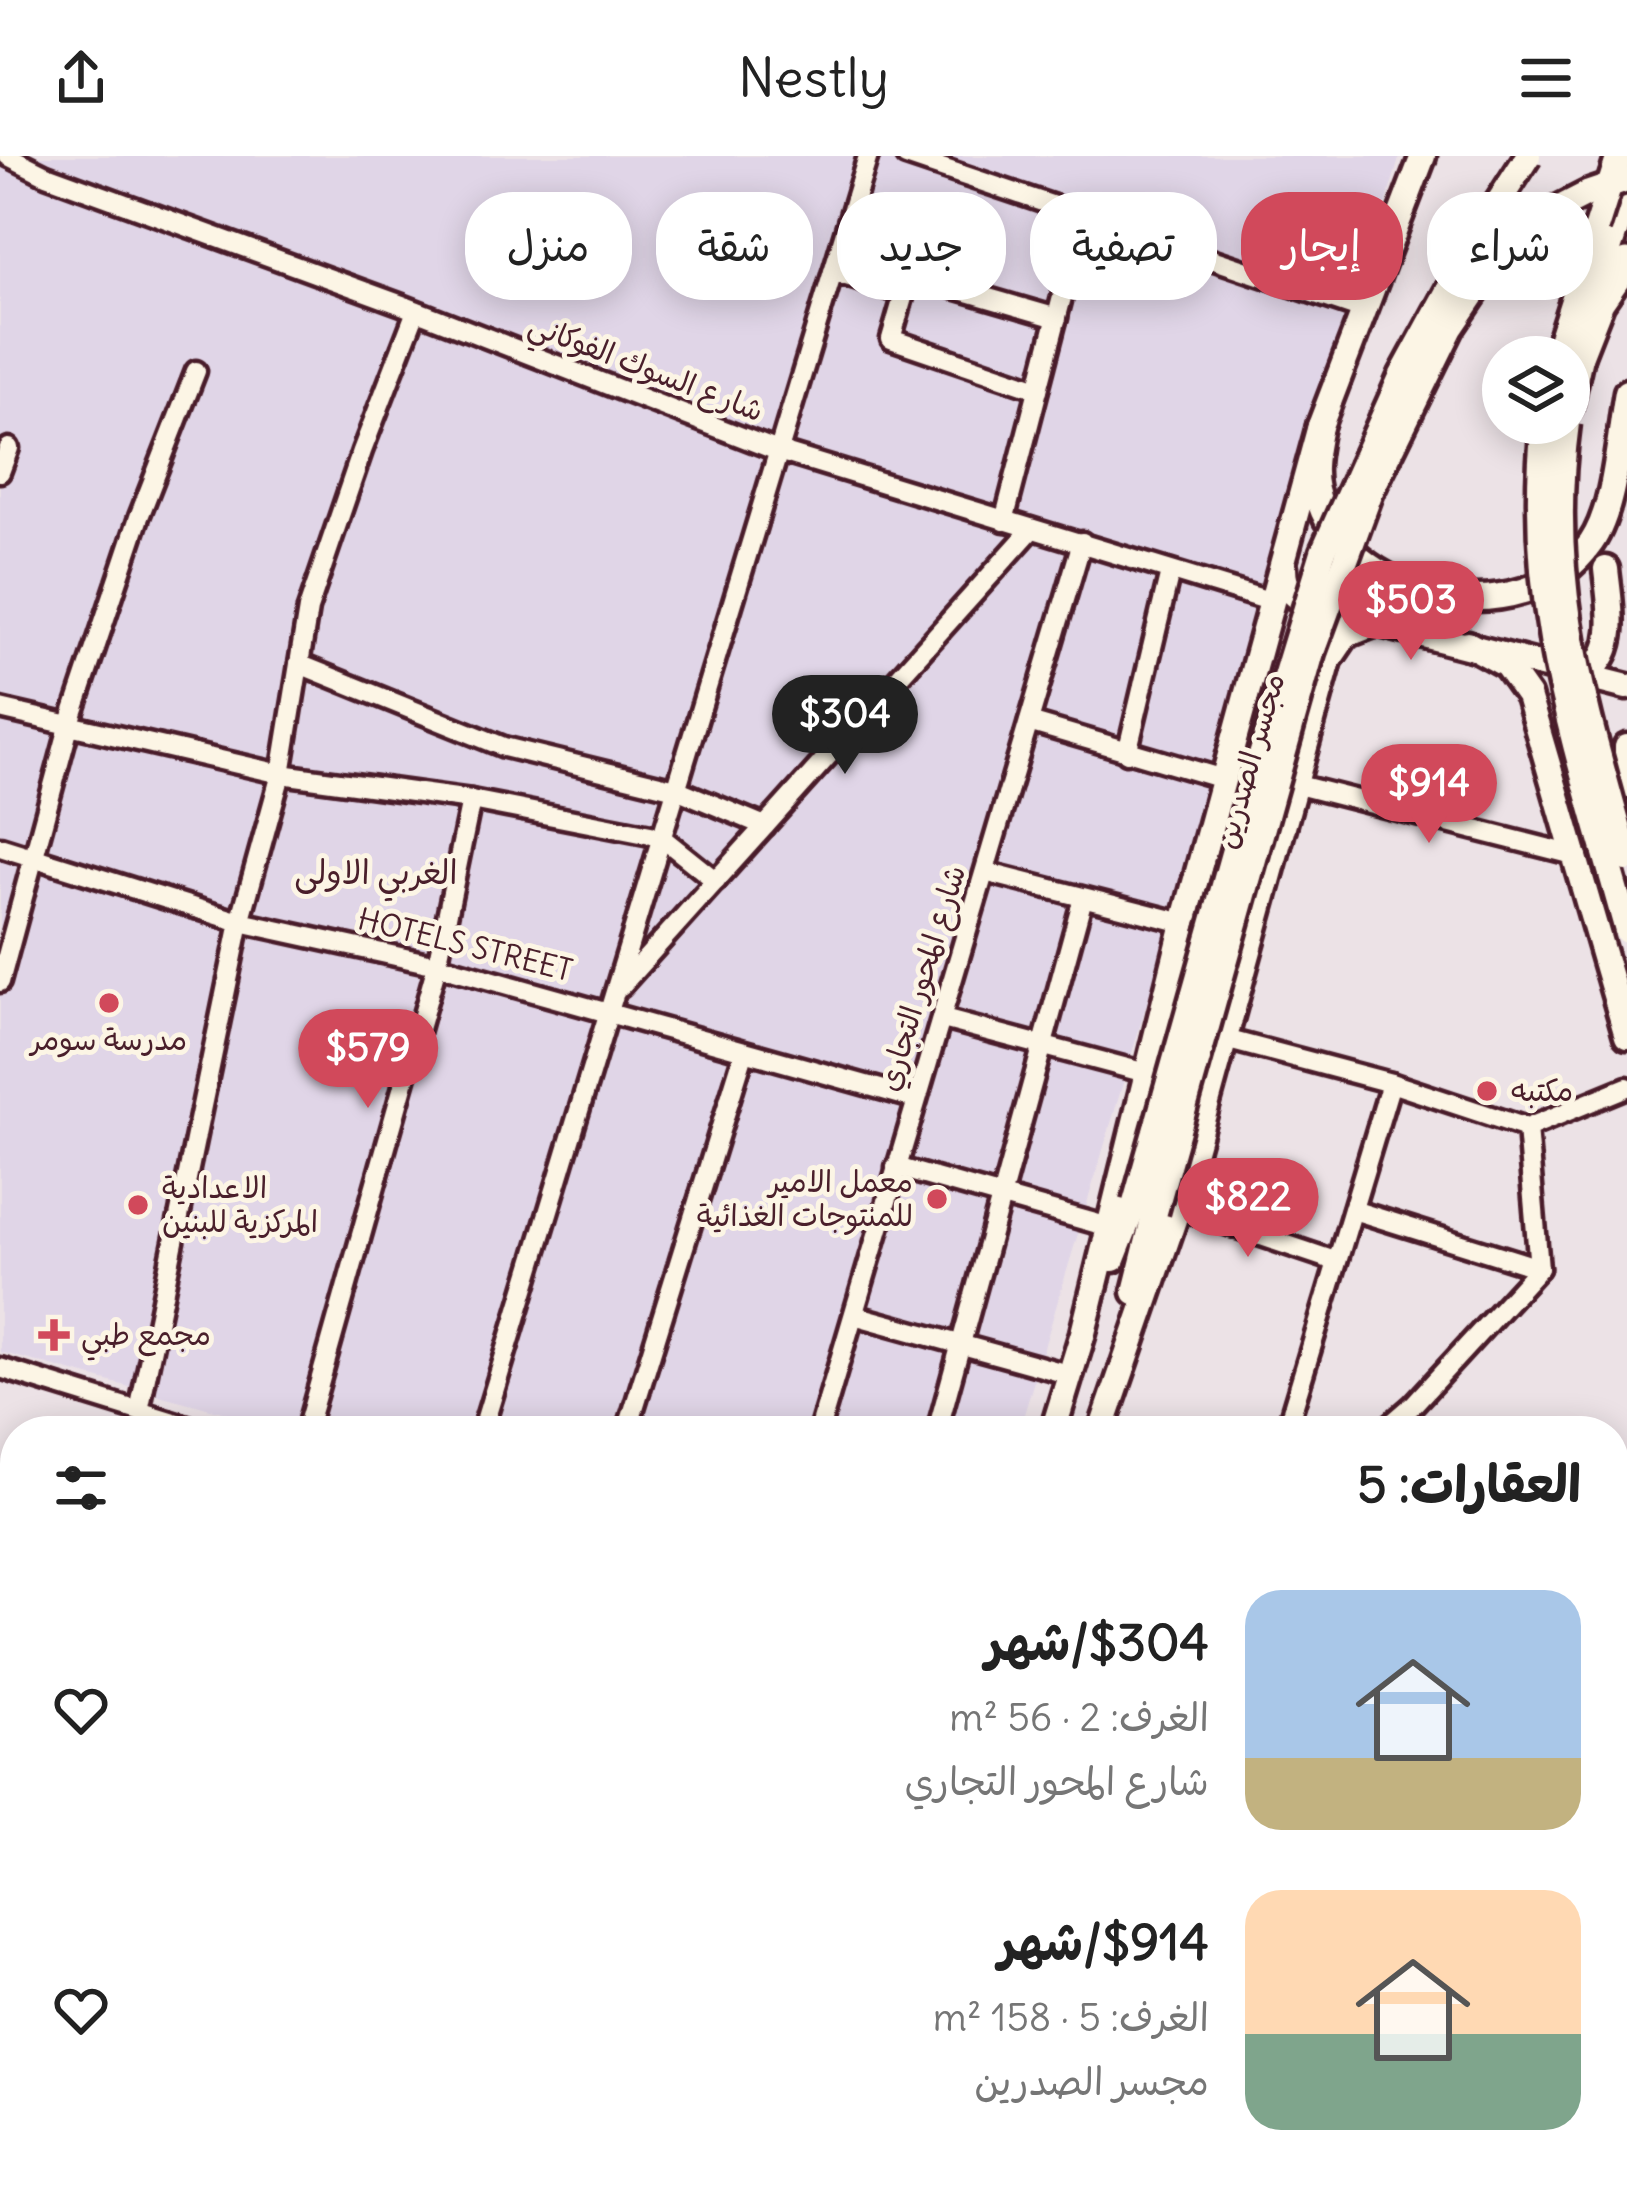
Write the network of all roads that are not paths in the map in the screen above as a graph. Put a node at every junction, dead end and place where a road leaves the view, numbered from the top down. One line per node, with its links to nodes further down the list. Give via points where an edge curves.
1 (7, 156): 7 (street); 18 (street, شارع السوك الفوكاني)
2 (868, 156): 13 (street)
3 (906, 156): 10 (street)
4 (1423, 156): 19 (main road)
5 (1528, 156): 88 (main road, مجسر الصدرين, bridge, via 1402,375 1323,552 1252,782)
6 (1619, 156): 21 (main road, bridge)
7 (0, 171)
8 (1627, 181): 88 (main road, مجسر الصدرين, bridge, via 1550,213 1489,268 1371,491 1312,652)
9 (1627, 195): 22 (main road)
10 (1030, 198)
11 (1217, 261): 19 (street)
12 (1627, 263): 23 (highway)
13 (832, 272): 14 (street); 31 (street)
14 (837, 274)
15 (902, 300): 25 (street, via 891,340)
16 (995, 300): 20 (street)
17 (1062, 300): 20 (street)
18 (416, 311): 31 (street, شارع السوك الفوكاني); 44 (street, via 308,609)
19 (1366, 311): 27 (main road)
20 (1057, 318): 25 (street)
21 (1572, 336)
22 (1576, 336)
23 (1580, 336)
24 (196, 371): 51 (street)
25 (1038, 389): 34 (street)
26 (1627, 392): 33 (main road)
27 (1320, 426): 33 (main road, via 1314,479 1333,527 1369,565 1434,592 1504,596 1545,582 1590,545); 37 (main road)
28 (1543, 444): 71 (main road, bridge, via 1539,539 1550,639)
29 (1565, 444): 65 (main road, bridge, via 1565,616)
30 (9, 448): 32 (street)
31 (778, 451): 34 (street, شارع السوك الفوكاني); 58 (street)
32 (0, 472)
33 (1610, 488): 38 (main road)
34 (1004, 520): 35 (street, شارع السوك الفوكاني)
35 (1033, 529): 36 (street, شارع السوك الفوكاني); 60 (street)
36 (1082, 542): 39 (street, شارع السوك الفوكاني); 50 (street, شارع المحور التجاري)
37 (1285, 558): 40 (main road); 42 (main road, via 1294,597)
38 (1606, 568): 41 (main road); 45 (main road, via 1604,656 1592,669)
39 (1170, 572): 40 (street, شارع السوك الفوكاني); 53 (street)
40 (1273, 602): 47 (main road)
41 (1620, 610)
42 (1374, 624): 43 (main road); 49 (main road, via 1333,651)
43 (1468, 644): 45 (main road); 63 (main road, via 1506,665 1528,696)
44 (298, 664): 54 (street); 58 (street, via 504,747)
45 (1559, 669): 46 (main road)
46 (1627, 687)
47 (1242, 708): 49 (main road, via 1254,685 1283,676 1309,688); 55 (main road)
48 (0, 709): 51 (street)
49 (1312, 721): 56 (main road)
50 (1029, 722): 53 (street); 66 (street, شارع المحور التجاري)
51 (70, 723): 54 (street); 64 (street)
52 (1627, 747): 57 (main road)
53 (1127, 753): 55 (street)
54 (280, 774): 59 (street); 69 (street)
55 (1223, 779): 70 (main road)
56 (1294, 784): 63 (street); 78 (main road)
57 (1627, 785)
58 (676, 789): 60 (street); 61 (street)
59 (471, 800): 61 (street); 72 (street)
60 (765, 826): 67 (street)
61 (662, 837): 67 (street); 74 (street)
62 (0, 847): 64 (street, HOTELS STREET)
63 (1578, 856): 77 (main road)
64 (36, 858): 69 (street, HOTELS STREET); 73 (street)
65 (1627, 859)
66 (986, 872): 68 (street); 76 (street, شارع المحور التجاري)
67 (716, 880): 74 (street)
68 (1083, 898): 70 (street); 79 (street)
69 (240, 922): 72 (street, HOTELS STREET); 98 (street)
70 (1184, 923): 81 (main road)
71 (1627, 932)
72 (437, 965): 75 (street, HOTELS STREET); 100 (street)
73 (0, 982)
74 (617, 990): 75 (street)
75 (610, 1012): 80 (street, HOTELS STREET); 101 (street)
76 (943, 1018): 79 (street); 84 (street, شارع المحور التجاري)
77 (1627, 1036)
78 (1225, 1040): 82 (street); 88 (main road)
79 (1041, 1046): 81 (street); 87 (street)
80 (744, 1053): 84 (street, HOTELS STREET); 102 (street)
81 (1146, 1073): 90 (main road)
82 (1391, 1082): 85 (street); 89 (street)
83 (1627, 1087): 85 (street)
84 (916, 1099): 86 (street, شارع المحور التجاري)
85 (1527, 1128): 92 (street)
86 (896, 1167): 87 (street); 93 (street, شارع المحور التجاري)
87 (999, 1197): 90 (street); 95 (street)
88 (1156, 1208): 91 (street); 94 (main road, مجسر الصدرين); 106 (main road, مجسر الصدرين)
89 (1353, 1210): 91 (street); 92 (street)
90 (1108, 1227): 94 (main road)
91 (1336, 1261): 107 (street)
92 (1539, 1268): 108 (street)
93 (854, 1315): 95 (street); 103 (street, شارع المحور التجاري)
94 (1083, 1333): 97 (main road)
95 (963, 1343): 97 (street); 104 (street)
96 (0, 1368): 98 (street)
97 (1071, 1375): 105 (main road)
98 (139, 1411): 99 (street)
99 (155, 1416)
100 (310, 1416)
101 (487, 1416)
102 (632, 1416)
103 (824, 1416)
104 (942, 1416)
105 (1058, 1416)
106 (1105, 1416)
107 (1290, 1416)
108 (1400, 1416)

